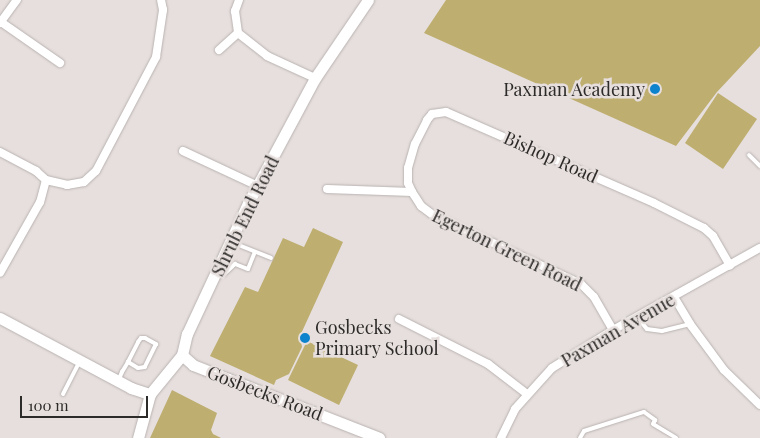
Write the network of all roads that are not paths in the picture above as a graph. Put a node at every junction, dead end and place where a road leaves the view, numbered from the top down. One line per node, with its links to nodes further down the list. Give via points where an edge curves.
1 (17, 0): 5 (street)
2 (161, 0): 14 (street, via 163,10 156,57 96,171 84,182 66,185)
3 (238, 0): 6 (street, via 235,11)
4 (368, 0): 9 (main road, Shrub End Road)
5 (0, 22): 8 (street)
6 (238, 34): 7 (street); 9 (street, via 267,56)
7 (219, 50)
8 (60, 63)
9 (316, 78): 15 (main road, Shrub End Road)
10 (183, 151): 15 (street)
11 (0, 152): 14 (street)
12 (749, 155): 13 (lane)
13 (760, 166)
14 (46, 180): 23 (street, via 40,202)
15 (258, 186): 18 (main road, Shrub End Road)
16 (327, 189): 17 (street)
17 (412, 192): 22 (street, Bishop Road, via 408,168 415,144 432,114 446,112 704,228); 30 (street, Egerton Green Road, via 432,216 581,284 594,297)
18 (232, 242): 20 (lane); 24 (main road, Shrub End Road)
19 (760, 248): 22 (street, Paxman Avenue)
20 (255, 252): 21 (lane); 24 (lane, via 248,269 235,264 222,276)
21 (271, 258)
22 (730, 265): 25 (street, Paxman Avenue)
23 (0, 273)
24 (216, 274): 31 (main road, Shrub End Road, via 188,334)
25 (674, 297): 27 (street, Paxman Avenue); 29 (street)
26 (0, 318): 32 (main road)
27 (638, 318): 29 (lane, via 647,329 662,331); 30 (street, Paxman Avenue)
28 (399, 319): 37 (street, via 488,364)
29 (690, 324): 38 (street, via 724,370)
30 (613, 330): 37 (street, Paxman Avenue, via 552,368)
31 (182, 355): 36 (main road, Shrub End Road); 40 (main road, Gosbecks Road, via 193,365)
32 (80, 360): 34 (main road); 35 (lane)
33 (128, 362): 33 (lane, via 142,338 156,344 145,367 138,368); 34 (lane)
34 (118, 381): 36 (main road)
35 (63, 394)
36 (150, 394): 39 (main road, Shrub End Road)
37 (527, 394): 41 (street, Paxman Avenue, via 515,409)
38 (760, 405)
39 (138, 438)
40 (379, 438)
41 (501, 438)
42 (580, 438): 43 (lane, via 584,431 644,412 655,420 652,424)
43 (676, 438)

